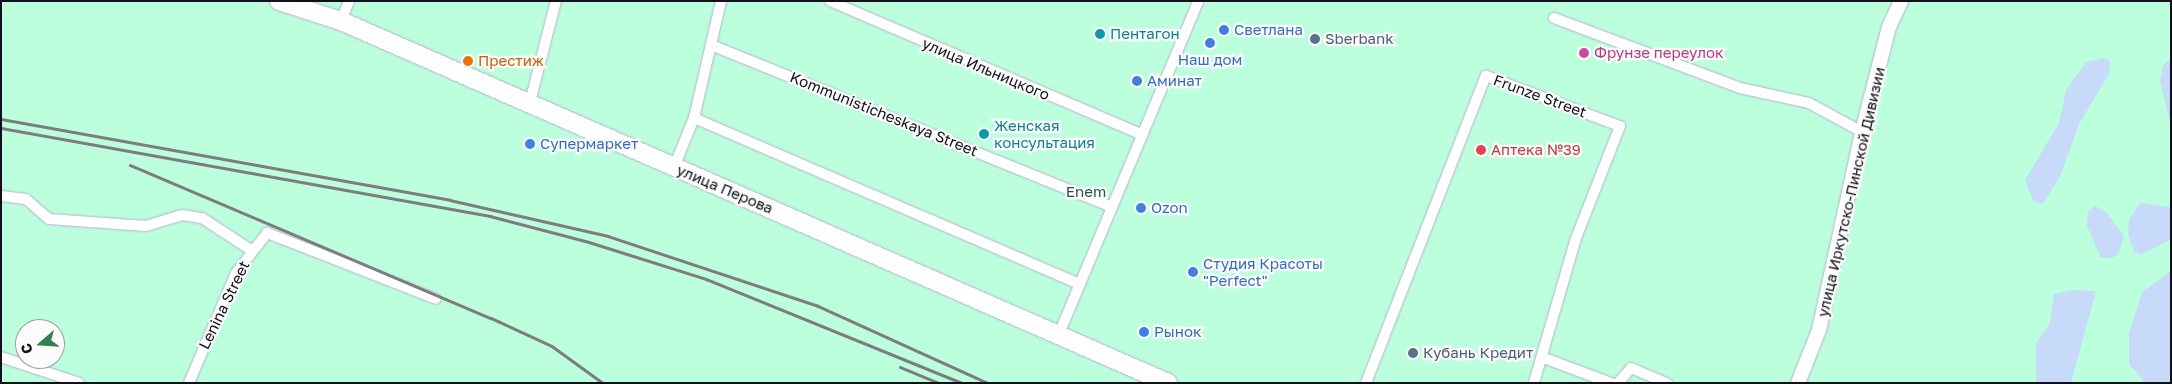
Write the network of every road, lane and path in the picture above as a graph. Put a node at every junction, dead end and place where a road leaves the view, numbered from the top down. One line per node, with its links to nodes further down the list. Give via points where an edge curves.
1 (279, 1): 9 (highway, улица Перова)
2 (349, 1): 9 (street)
3 (556, 1): 11 (street)
4 (721, 1): 10 (street)
5 (830, 1): 14 (street, улица Ильницкого)
6 (1198, 1): 14 (street)
7 (1902, 1): 13 (street, улица Иркутско-Пинской Дивизии, via 1889,27)
8 (1554, 18): 13 (street, via 1740,88 1808,103)
9 (341, 21): 11 (highway, улица Перова)
10 (711, 45): 12 (street); 17 (street, Kommunisticheskaya Street)
11 (530, 102): 15 (highway, улица Перова)
12 (694, 118): 15 (street); 19 (street)
13 (1862, 132): 32 (street, улица Иркутско-Пинской Дивизии, via 1838,259 1819,330)
14 (1143, 135): 17 (street)
15 (674, 167): 21 (highway, улица Перова)
16 (1, 196): 18 (street, via 26,199 49,219 146,226 182,215 202,218)
17 (1111, 207): 19 (street)
18 (251, 250): 20 (street, Lenina Street, via 267,234); 25 (street, Lenina Street, via 236,273)
19 (1080, 284): 21 (street)
20 (436, 298)
21 (1059, 334): 26 (highway, улица Перова)
22 (1, 357): 24 (street)
23 (1544, 358): 27 (street, Frunze Street, via 1576,238 1620,126 1486,76); 28 (street, Frunze Street); 29 (street)
24 (79, 383)
25 (189, 383)
26 (1168, 383)
27 (1366, 383)
28 (1534, 383)
29 (1611, 383)
30 (1618, 383): 31 (street, via 1631,368)
31 (1667, 383)
32 (1798, 383)

